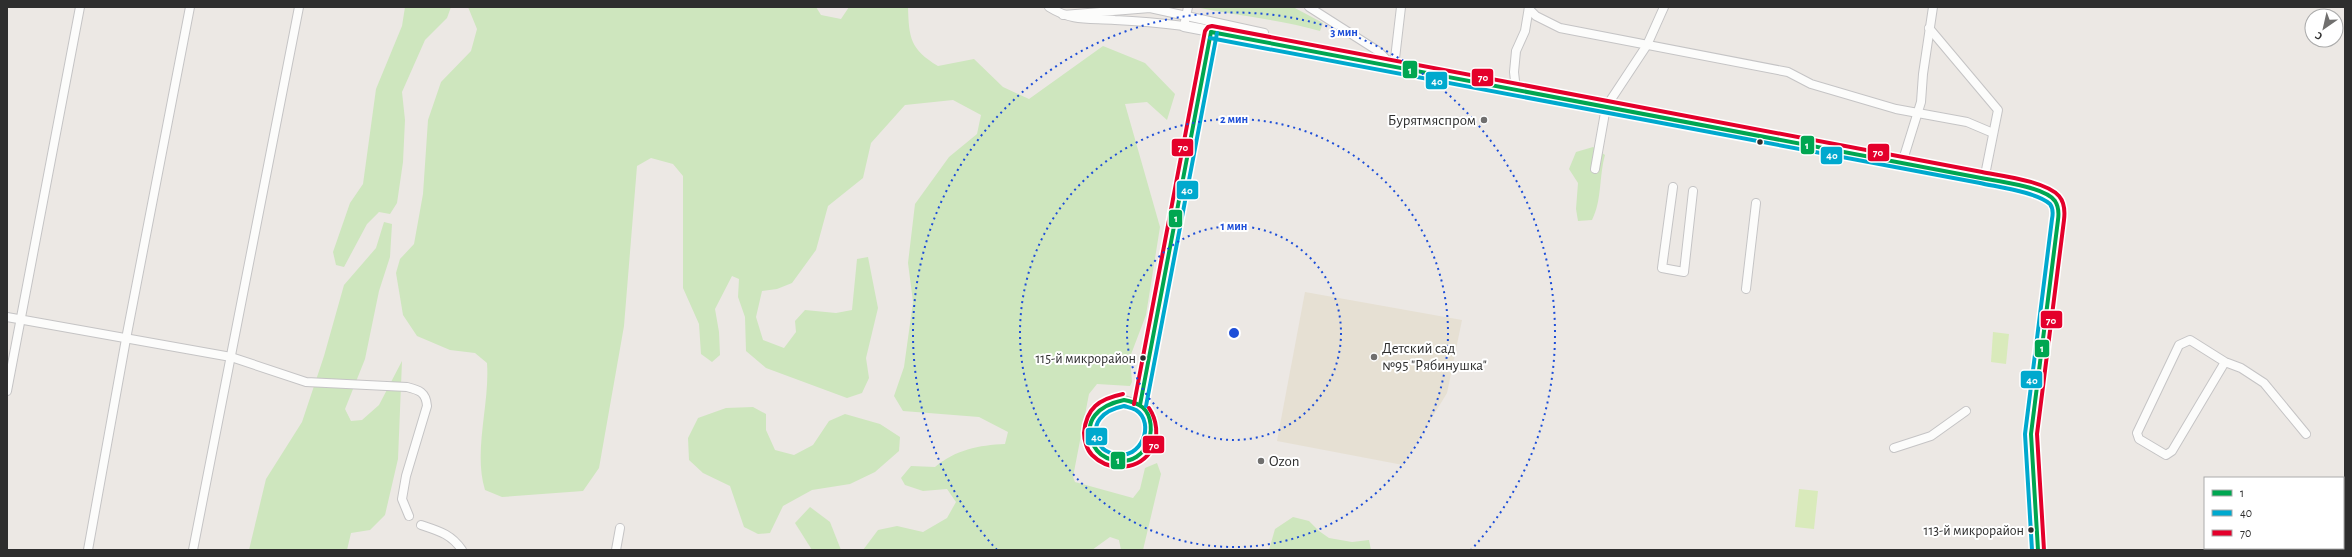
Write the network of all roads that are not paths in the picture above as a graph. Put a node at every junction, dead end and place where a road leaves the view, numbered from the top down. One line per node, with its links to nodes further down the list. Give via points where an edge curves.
1 (80, 7): 31 (street)
2 (190, 7): 32 (street)
3 (299, 7): 33 (street)
4 (1049, 7): 11 (street)
5 (1188, 7): 12 (street)
6 (1309, 7): 18 (street, via 1378,51)
7 (1401, 7): 18 (street)
8 (1664, 7): 17 (street)
9 (1933, 7): 14 (street)
10 (1529, 8): 17 (street, via 1536,16 1560,28); 19 (street, via 1525,31 1516,51)
11 (1063, 15): 12 (street, via 1150,8); 13 (street, via 1089,20 1156,22)
12 (1185, 16): 13 (street); 16 (street)
13 (1184, 26): 15 (street)
14 (1929, 28): 21 (street); 22 (street, via 1998,110)
15 (1211, 32): 18 (street); 36 (street)
16 (1264, 33)
17 (1647, 45): 20 (street); 21 (street, via 1788,72 1818,86 1896,109)
18 (1394, 67): 19 (street)
19 (1516, 90): 20 (street)
20 (1606, 107): 23 (street); 24 (street)
21 (1918, 112): 22 (street, via 1967,122); 23 (street)
22 (1993, 133): 25 (street)
23 (1902, 163): 25 (street)
24 (1596, 169)
25 (1984, 180): 47 (street, via 2046,194 2052,198 2059,211 2030,447)
26 (1673, 187): 27 (street, via 1662,268 1684,272)
27 (1693, 191)
28 (1756, 203): 29 (street)
29 (1746, 289)
30 (7, 317): 31 (street)
31 (21, 319): 32 (street); 35 (street)
32 (126, 339): 33 (street); 43 (street)
33 (231, 357): 40 (street, via 306,382 407,387 424,394 427,406 406,476 402,499); 44 (street)
34 (2225, 362): 34 (street, via 2190,340 2179,345 2137,433 2139,439 2166,455 2172,452); 38 (street, via 2241,368 2264,383)
35 (7, 391)
36 (1140, 405): 36 (street, via 1124,400 1106,403 1093,415 1088,432 1094,449 1108,460 1125,463 1141,455 1150,440 1150,422)
37 (1966, 411): 39 (street, via 1931,436)
38 (2306, 434)
39 (1894, 448)
40 (409, 516)
41 (421, 525): 45 (street, via 442,531)
42 (620, 528): 46 (street)
43 (88, 550)
44 (193, 550)
45 (462, 550)
46 (616, 550)
47 (2038, 550)

